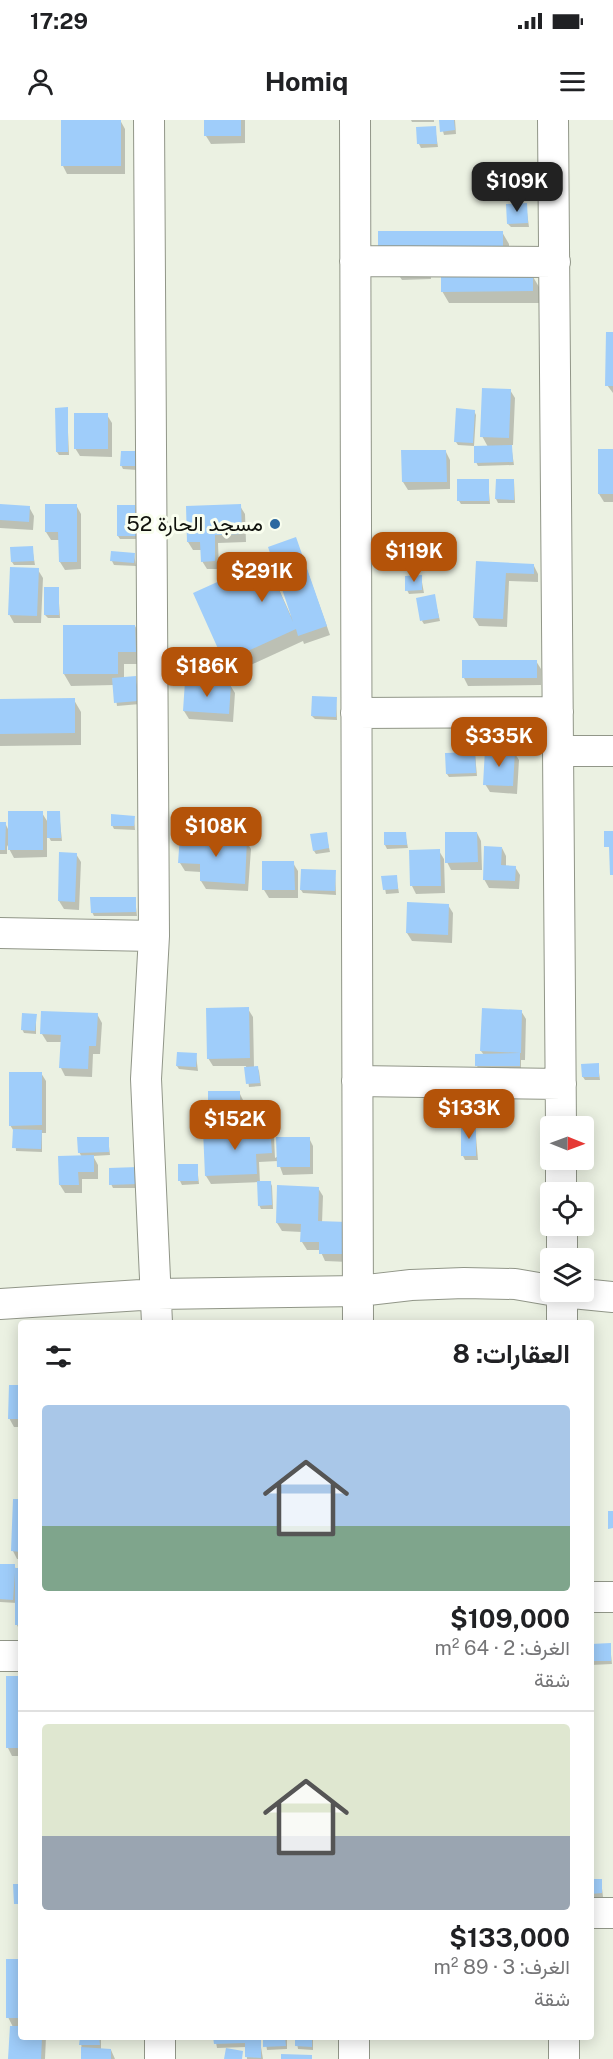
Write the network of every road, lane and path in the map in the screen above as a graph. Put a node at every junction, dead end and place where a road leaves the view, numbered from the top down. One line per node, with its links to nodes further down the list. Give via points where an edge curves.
1 (149, 120): 11 (street)
2 (355, 120): 4 (street)
3 (553, 120): 5 (street)
4 (355, 261): 5 (street); 7 (street)
5 (555, 262): 6 (street)
6 (558, 712): 7 (street); 8 (street)
7 (356, 713): 12 (street)
8 (558, 751): 9 (street); 13 (street)
9 (613, 752)
10 (0, 933): 11 (street)
11 (154, 936): 21 (street, via 146,1079)
12 (357, 1082): 13 (street); 16 (street)
13 (561, 1084): 14 (street)
14 (561, 1116)
15 (540, 1288): 16 (street, via 464,1283)
16 (359, 1291): 21 (street); 22 (street)
17 (594, 1295): 18 (street)
18 (613, 1297)
19 (562, 1302): 23 (street)
20 (0, 1304): 21 (street)
21 (157, 1308)
22 (358, 1320)
23 (562, 1320)
24 (594, 1597): 25 (street)
25 (613, 1597)
26 (0, 1656): 27 (street)
27 (18, 1656)
28 (594, 1913): 29 (street)
29 (613, 1913)
30 (160, 2040): 33 (street)
31 (354, 2040): 34 (street)
32 (564, 2040): 35 (street)
33 (160, 2059)
34 (354, 2059)
35 (564, 2059)

